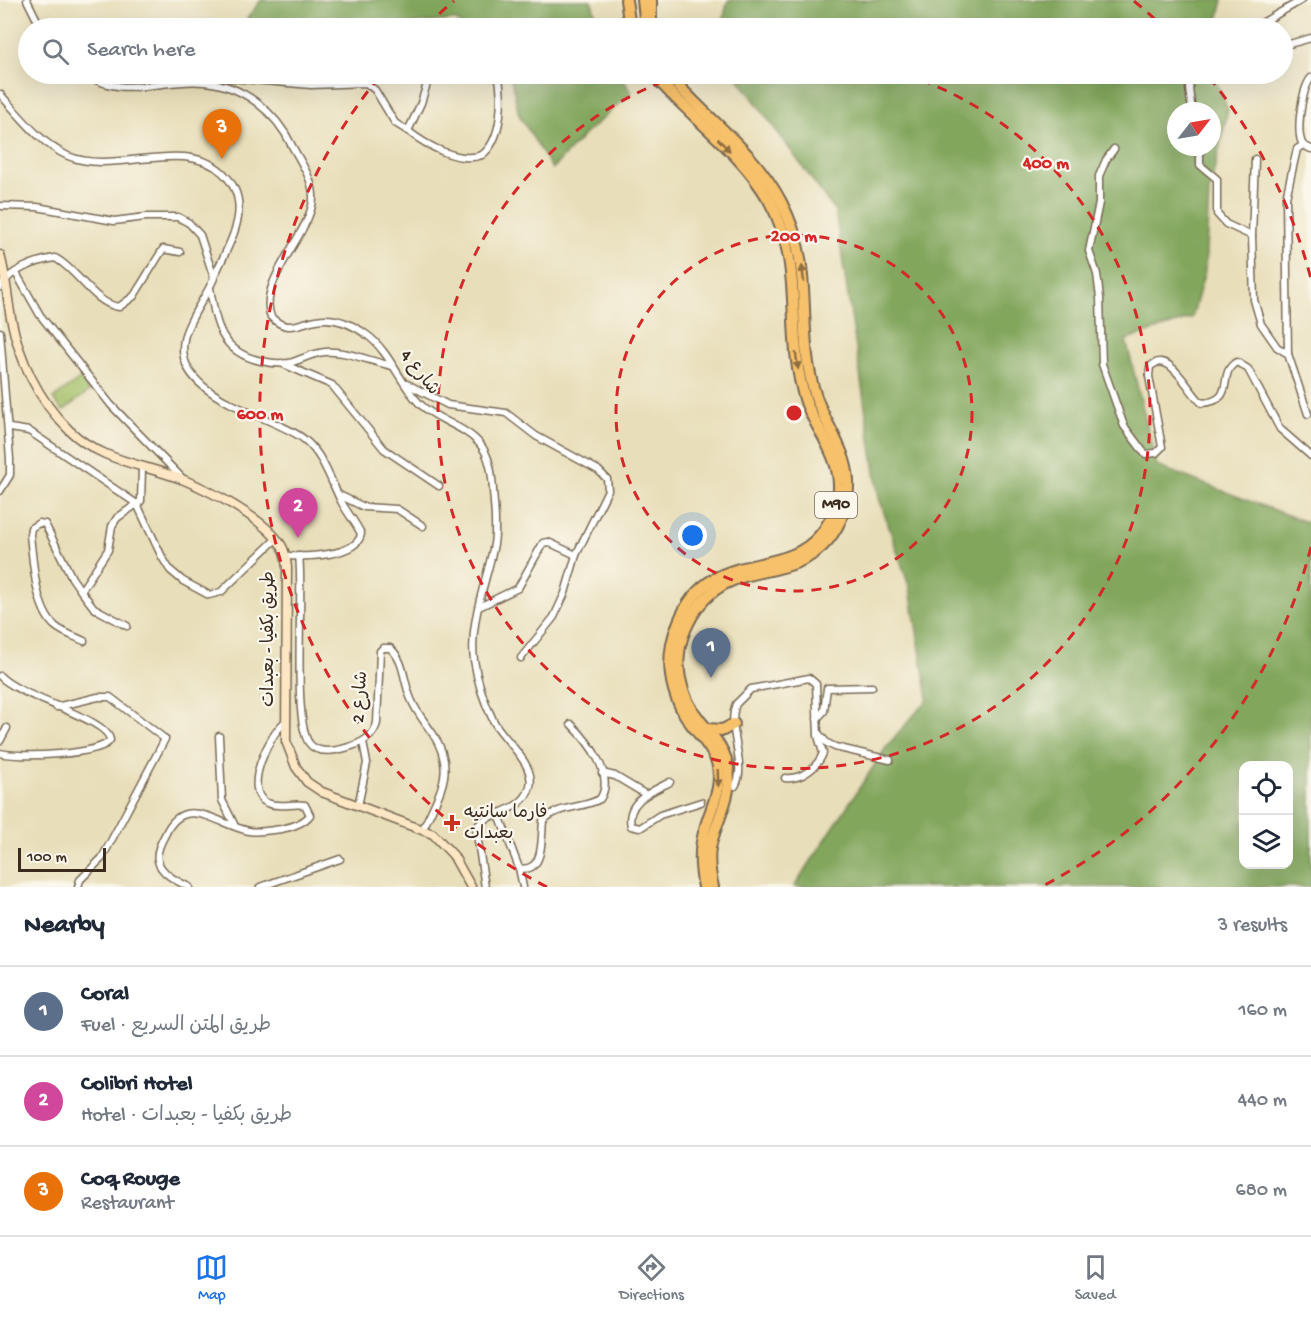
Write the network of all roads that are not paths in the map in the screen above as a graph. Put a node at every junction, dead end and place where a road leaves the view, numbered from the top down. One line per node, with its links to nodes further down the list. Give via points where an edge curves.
1 (27, 0): 6 (street)
2 (626, 0): 7 (highway)
3 (643, 0): 8 (highway)
4 (651, 0): 9 (highway)
5 (1302, 0): 10 (street)
6 (36, 18)
7 (629, 18)
8 (645, 18)
9 (652, 18)
10 (1270, 18)
11 (1311, 38): 12 (street)
12 (1293, 43)
13 (1311, 78): 28 (street, via 1305,88 1299,124)
14 (109, 84): 15 (street, شارع 4, via 127,88)
15 (179, 84)
16 (212, 84): 45 (street, شارع 4, via 238,92 272,116 286,133 313,190 313,207 289,248 272,290 271,317 292,328 324,319 347,324 375,341)
17 (300, 84): 18 (street)
18 (338, 84)
19 (367, 84): 27 (street, via 395,123)
20 (427, 84): 27 (street)
21 (498, 84): 27 (street, via 500,114 491,143 482,155 458,155)
22 (663, 84): 99 (highway, M90, one-way to 99, via 750,172 780,222 793,278 800,379 834,460 839,484 835,509 813,542 790,556 738,567 710,582 684,611 671,643 670,672 676,701 712,752 718,771 718,793 700,858)
23 (678, 84): 74 (highway, M90, one-way to 23, via 692,710 679,675 681,645 689,622 708,596 733,579 796,564 822,547 840,523 848,477 809,375 803,273 788,216 750,157)
24 (1190, 84): 26 (street)
25 (0, 94): 38 (street, via 40,136 67,156 102,162 182,157 218,168 235,189 240,215)
26 (1191, 102)
27 (408, 131)
28 (1303, 145): 30 (street); 43 (street, via 1297,149 1286,198)
29 (1114, 149): 49 (street, via 1099,176 1099,203 1089,251 1100,298 1101,357 1127,431 1145,454 1156,453 1162,447 1149,376 1154,363 1171,366 1202,403 1221,396 1231,366 1237,362 1248,369 1280,429)
30 (1311, 150)
31 (1200, 156): 34 (street, via 1200,165 1216,179 1217,214 1226,224)
32 (1255, 159): 34 (street)
33 (0, 206): 38 (street, via 37,207 114,221 178,217 200,235)
34 (1252, 236): 43 (street, via 1257,317 1277,347)
35 (180, 252): 37 (street, via 163,249 134,296 119,307 103,300 69,265 55,258 38,261)
36 (0, 255): 39 (main road, طريق بكفيا - بعبدات)
37 (16, 273): 39 (street); 51 (street, via 40,315 111,405)
38 (214, 278): 40 (street)
39 (6, 279): 41 (street); 50 (main road, طريق بكفيا - بعبدات, via 20,352 47,403 81,440)
40 (210, 286): 44 (street, via 215,317 231,348 249,358); 54 (street, via 184,336 184,355 194,375 222,400 306,441 321,459)
41 (0, 287)
42 (0, 332): 48 (street)
43 (1288, 354): 47 (street)
44 (280, 363): 45 (street, via 335,352); 52 (street, via 332,385 384,448)
45 (393, 366): 46 (street, شارع 4)
46 (406, 384): 58 (street, via 448,405 506,413 536,436 605,475 608,490); 62 (street, شارع 4, via 419,404 480,444 489,460 494,542)
47 (1308, 414)
48 (10, 428): 53 (street, via 10,475); 55 (street, via 29,431)
49 (1311, 456)
50 (142, 469): 51 (main road, طريق بكفيا - بعبدات); 55 (street, via 142,493)
51 (183, 480): 57 (main road, طريق بكفيا - بعبدات, via 249,516)
52 (439, 486)
53 (0, 491)
54 (338, 495): 56 (street, via 363,507 398,509); 60 (street, via 361,538 338,552)
55 (137, 504): 57 (street, via 170,570 209,595 221,592); 61 (street, via 111,526 108,550)
56 (423, 526)
57 (276, 539): 59 (main road, طريق بكفيا - بعبدات)
58 (576, 555): 62 (street, via 543,543 521,585); 65 (street, via 554,617)
59 (285, 556): 60 (street); 70 (main road, طريق بكفيا - بعبدات)
60 (299, 556): 78 (street, شارع 2, via 305,736 312,747 325,751)
61 (81, 591): 63 (street, via 94,608); 64 (street, via 45,524 31,528 38,590 44,607 52,624)
62 (479, 607): 88 (street, شارع 4, via 473,651 485,702 531,780 521,801)
63 (128, 626)
64 (84, 641)
65 (521, 657)
66 (0, 676): 68 (street, via 26,694)
67 (872, 687): 69 (street, via 827,688 824,711)
68 (57, 707): 79 (street, via 99,725 109,735 108,744 93,750 33,756); 93 (street, via 110,697 165,739 102,858)
69 (817, 719): 72 (street, via 816,684 806,677 747,692 734,708); 75 (street)
70 (286, 721): 87 (main road, طريق بكفيا - بعبدات, via 289,750 300,774 322,792); 89 (street, via 264,752 256,787 268,803 305,806 310,814 287,827 266,831)
71 (572, 724): 81 (street, via 592,750)
72 (734, 724): 74 (highway, via 723,730); 84 (street, via 740,772)
73 (7, 728): 77 (street)
74 (707, 729): 100 (highway, M90, via 726,759 729,781 729,794 711,848)
75 (817, 732): 80 (street, via 835,747); 82 (street, via 823,753 820,760 802,776)
76 (219, 736): 89 (street, via 222,800)
77 (0, 741)
78 (363, 742): 87 (street, via 368,758); 90 (street, شارع 2, via 377,726 380,651 390,648 399,658 411,699 446,761 444,782)
79 (0, 753)
80 (890, 760)
81 (602, 772): 85 (street); 92 (street, via 604,790 600,799 549,814 543,821 538,860 531,867)
82 (785, 778)
83 (670, 782): 85 (street)
84 (735, 786)
85 (645, 794): 86 (street, via 630,819 636,829 660,815)
86 (701, 802)
87 (358, 806): 90 (main road, طريق بكفيا - بعبدات)
88 (499, 815): 92 (street); 97 (street, شارع 4, via 476,828)
89 (236, 827): 94 (street, via 191,813 171,824 158,852 158,862 165,872)
90 (423, 829): 96 (main road, طريق بكفيا - بعبدات, via 448,847)
91 (340, 859): 95 (street)
92 (519, 868): 98 (street)
93 (78, 887)
94 (189, 887)
95 (260, 887)
96 (471, 887)
97 (485, 887)
98 (523, 887)
99 (704, 887)
100 (713, 887)

